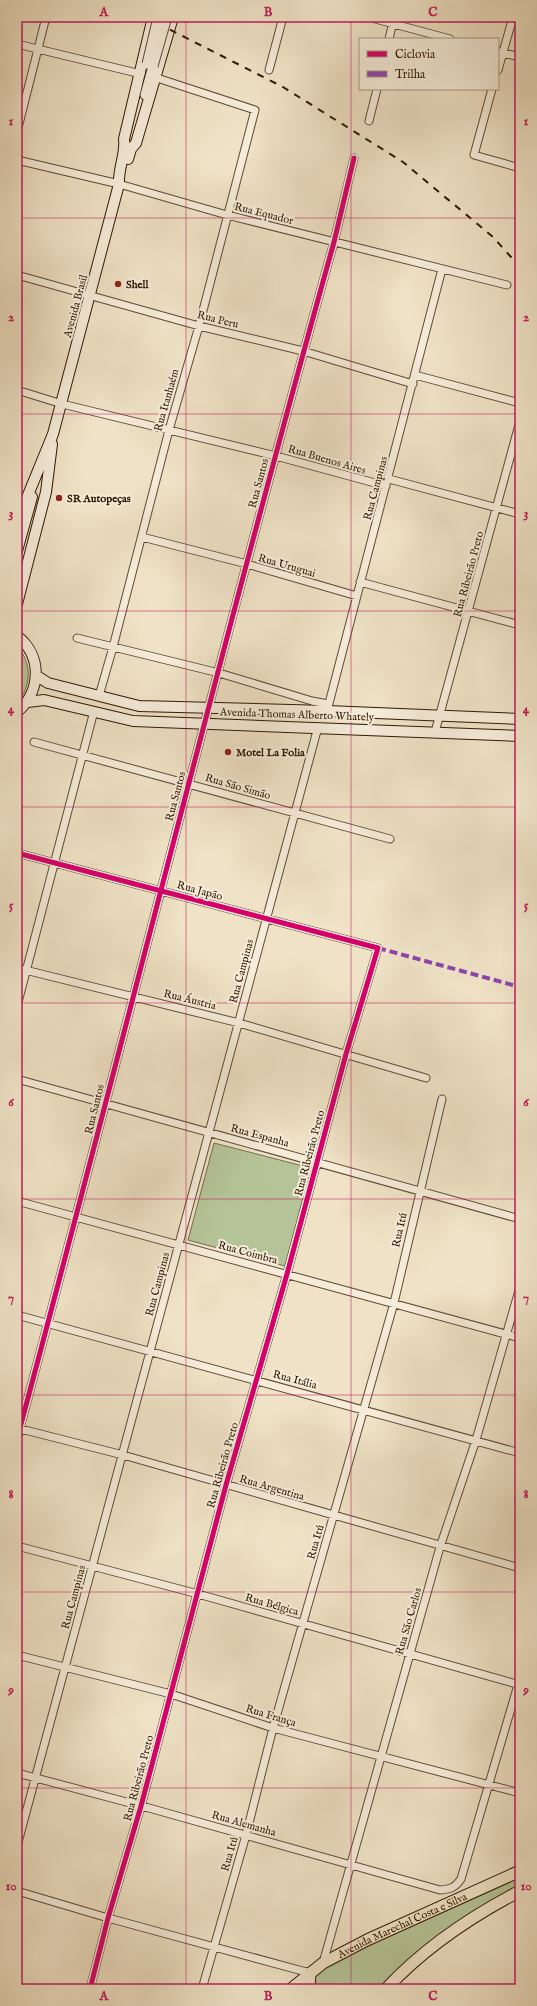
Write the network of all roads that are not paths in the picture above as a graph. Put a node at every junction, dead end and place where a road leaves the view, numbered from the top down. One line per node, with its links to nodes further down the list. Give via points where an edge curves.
1 (46, 17): 13 (street)
2 (153, 17): 18 (main road, Avenida Brasil)
3 (158, 17): 16 (street, Avenida Brasil, bridge)
4 (167, 17): 16 (street, Avenida Brasil, bridge)
5 (172, 17): 19 (main road, Avenida Brasil)
6 (283, 17): 17 (street)
7 (368, 17): 9 (street)
8 (513, 17): 14 (street)
9 (393, 20): 10 (street); 11 (street)
10 (389, 38)
11 (447, 38)
12 (17, 44): 13 (street)
13 (38, 49): 18 (street); 23 (street)
14 (500, 52): 15 (street)
15 (520, 57)
16 (150, 65): 24 (street, Avenida Brasil)
17 (269, 70)
18 (141, 74): 24 (main road, Avenida Brasil, via 124,139)
19 (154, 77): 24 (main road, Avenida Brasil, via 136,143); 29 (street, Rua Itanhaém, via 255,110)
20 (377, 90): 22 (street)
21 (492, 90): 27 (street, via 474,155)
22 (369, 121)
23 (17, 132)
24 (128, 148): 28 (main road, Avenida Brasil, via 118,176)
25 (354, 158): 30 (street, Rua Santos)
26 (17, 160): 28 (street, Rua Equador)
27 (520, 168)
28 (119, 184): 29 (street, Rua Equador); 34 (main road, Avenida Brasil)
29 (227, 215): 30 (street, Rua Equador); 35 (street, Rua Itanhaém)
30 (334, 242): 31 (street, Rua Equador); 36 (street, Rua Santos)
31 (442, 269): 33 (street, Rua Equador); 37 (street, Rua Campinas)
32 (17, 275): 34 (street, Rua Peru)
33 (507, 285)
34 (91, 295): 35 (street, Rua Peru); 41 (main road, Avenida Brasil)
35 (199, 326): 36 (street, Rua Peru); 43 (street, Rua Itanhaém)
36 (303, 351): 38 (street, Rua Peru); 44 (street, Rua Santos)
37 (415, 375): 38 (street, Rua Campinas); 40 (street)
38 (413, 384): 46 (street, Rua Campinas)
39 (17, 390): 41 (street, Rua Buenos Aires)
40 (520, 403)
41 (62, 404): 43 (street, Rua Buenos Aires); 45 (main road, Avenida Brasil)
42 (520, 421): 49 (street, Rua Ribeirão Preto)
43 (169, 430): 44 (street, Rua Buenos Aires); 52 (street, Rua Itanhaém)
44 (276, 456): 47 (street, Rua Buenos Aires); 54 (street, Rua Santos)
45 (46, 462): 48 (main road, Avenida Brasil); 53 (main road, Avenida Brasil); 58 (main road, Avenida Brasil, via 46,492)
46 (389, 479): 47 (street, Rua Campinas); 49 (street)
47 (386, 486): 56 (street, Rua Campinas)
48 (19, 507): 51 (main road, Avenida Brasil)
49 (498, 508): 50 (street); 59 (street, Rua Ribeirão Preto)
50 (520, 514)
51 (17, 522)
52 (142, 537): 54 (street, Rua Uruguai); 63 (street, Rua Itanhaém)
53 (21, 546): 55 (main road, Avenida Brasil)
54 (247, 564): 57 (street, Rua Uruguai); 64 (street, Rua Santos)
55 (17, 581)
56 (360, 582): 57 (street, Rua Campinas); 59 (street)
57 (357, 596): 69 (street, Rua Campinas)
58 (17, 604)
59 (469, 612): 60 (street); 72 (street, Rua Ribeirão Preto)
60 (520, 625)
61 (17, 636): 65 (main road, via 31,651)
62 (77, 638): 63 (street)
63 (113, 647): 64 (street); 66 (street, Rua Itanhaém)
64 (218, 673): 68 (street, Rua Santos); 69 (street)
65 (37, 676): 66 (main road, Avenida Thomas Alberto Whately, via 48,683); 67 (main road)
66 (99, 696): 68 (main road, Avenida Thomas Alberto Whately, via 139,706)
67 (28, 702): 70 (main road); 71 (main road, Avenida Thomas Alberto Whately, via 44,700)
68 (209, 707): 69 (main road, Avenida Thomas Alberto Whately); 74 (street, Rua Santos)
69 (328, 707): 72 (main road, Avenida Thomas Alberto Whately)
70 (17, 712)
71 (94, 712): 74 (main road, Avenida Thomas Alberto Whately, via 133,721); 79 (street)
72 (439, 716): 73 (main road, Avenida Thomas Alberto Whately); 76 (street, Rua Ribeirão Preto)
73 (520, 720)
74 (205, 722): 75 (main road, Avenida Thomas Alberto Whately); 80 (street, Rua Santos)
75 (318, 727): 76 (main road, Avenida Thomas Alberto Whately); 81 (street, Rua Campinas)
76 (435, 732): 77 (main road, Avenida Thomas Alberto Whately)
77 (520, 736)
78 (34, 742): 79 (street, Rua São Simão)
79 (82, 756): 80 (street, Rua São Simão); 84 (street)
80 (189, 784): 81 (street, Rua São Simão); 85 (street, Rua Santos)
81 (295, 814): 82 (street, Rua São Simão); 86 (street, Rua Campinas)
82 (390, 839)
83 (17, 853): 84 (street, Rua Japão)
84 (53, 864): 85 (street, Rua Japão); 89 (street)
85 (160, 889): 86 (street, Rua Japão); 90 (street, Rua Santos)
86 (267, 918): 87 (street, Rua Japão); 92 (street, Rua Campinas)
87 (378, 948): 93 (street, Rua Ribeirão Preto)
88 (17, 968): 89 (street, Rua Áustria)
89 (25, 970): 90 (street, Rua Áustria); 91 (street)
90 (132, 996): 92 (street, Rua Áustria); 97 (street, Rua Santos)
91 (17, 1006)
92 (239, 1023): 93 (street, Rua Áustria); 98 (street, Rua Campinas)
93 (346, 1054): 94 (street, Rua Áustria); 99 (street, Rua Ribeirão Preto)
94 (426, 1078)
95 (17, 1080): 97 (street, Rua Espanha)
96 (442, 1099): 100 (street, Rua Itú)
97 (106, 1104): 98 (street, Rua Espanha); 102 (street, Rua Santos)
98 (210, 1132): 99 (street, Rua Espanha); 104 (street, Rua Campinas)
99 (317, 1162): 100 (street, Rua Espanha); 105 (street, Rua Ribeirão Preto)
100 (420, 1190): 103 (street, Rua Espanha); 107 (street, Rua Itú)
101 (17, 1200): 102 (street, Rua Coimbra)
102 (76, 1218): 104 (street, Rua Coimbra); 109 (street, Rua Santos)
103 (520, 1219)
104 (179, 1245): 105 (street, Rua Coimbra); 112 (street, Rua Campinas)
105 (287, 1274): 107 (street, Rua Coimbra); 113 (street, Rua Ribeirão Preto)
106 (520, 1287): 110 (street, Rua São Carlos)
107 (394, 1304): 110 (street, Rua Coimbra); 114 (street, Rua Itú)
108 (17, 1315): 109 (street, Rua Itália)
109 (48, 1322): 112 (street, Rua Itália); 115 (street, Rua Santos)
110 (506, 1334): 111 (street, Rua Coimbra); 117 (street, Rua São Carlos)
111 (520, 1338)
112 (150, 1351): 113 (street, Rua Itália); 119 (street, Rua Campinas)
113 (257, 1380): 114 (street, Rua Itália); 120 (street, Rua Ribeirão Preto)
114 (362, 1409): 117 (street, Rua Itália); 121 (street, Rua Itú)
115 (18, 1428): 116 (street, Rua Santos); 119 (street, Rua Argentina)
116 (17, 1439)
117 (476, 1440): 118 (street, Rua Itália); 123 (street, Rua São Carlos)
118 (520, 1453)
119 (122, 1455): 120 (street, Rua Argentina); 124 (street, Rua Campinas)
120 (226, 1485): 121 (street, Rua Argentina); 126 (street, Rua Ribeirão Preto)
121 (334, 1516): 123 (street, Rua Argentina); 127 (street, Rua Itú)
122 (17, 1546): 124 (street, Rua Bélgica)
123 (440, 1547): 125 (street, Rua Argentina); 128 (street, Rua São Carlos)
124 (92, 1566): 126 (street, Rua Bélgica); 130 (street, Rua Campinas)
125 (520, 1568)
126 (198, 1594): 127 (street, Rua Bélgica); 132 (street, Rua Ribeirão Preto)
127 (303, 1625): 128 (street, Rua Bélgica); 133 (street, Rua Itú)
128 (410, 1654): 131 (street, Rua Bélgica); 134 (street, Rua São Carlos)
129 (17, 1655): 130 (street, Rua França)
130 (66, 1667): 132 (street, Rua França); 136 (street, Rua Campinas)
131 (519, 1682): 137 (street)
132 (171, 1694): 133 (street, Rua França); 139 (street, Rua Ribeirão Preto)
133 (273, 1728): 134 (street, Rua França); 140 (street, Rua Itú)
134 (380, 1756): 137 (street, Rua França); 142 (street, Rua São Carlos)
135 (17, 1773): 136 (street, Rua Alemanha)
136 (35, 1778): 139 (street, Rua Alemanha); 141 (street, Rua Campinas)
137 (489, 1784): 138 (street, Rua França); 142 (street, Rua Alemanha, via 456,1887 440,1890)
138 (520, 1793)
139 (141, 1806): 140 (street, Rua Alemanha); 146 (street, Rua Ribeirão Preto)
140 (246, 1835): 142 (street, Rua Alemanha); 147 (street, Rua Itú)
141 (17, 1846)
142 (350, 1865): 148 (street, Rua São Carlos)
143 (520, 1871): 148 (main road, Avenida Marechal Costa e Silva, via 367,1940)
144 (17, 1891): 146 (street)
145 (520, 1892): 154 (main road, Avenida Marechal Costa e Silva, via 495,1904 446,1936 413,1962)
146 (108, 1918): 147 (street); 150 (street, Rua Ribeirão Preto)
147 (214, 1946): 149 (street); 151 (street, Rua Itú)
148 (323, 1963): 149 (main road, Avenida Marechal Costa e Silva)
149 (310, 1973): 152 (main road, Avenida Marechal Costa e Silva); 153 (main road)
150 (90, 1989)
151 (202, 1989)
152 (291, 1989)
153 (309, 1989)
154 (386, 1989)

